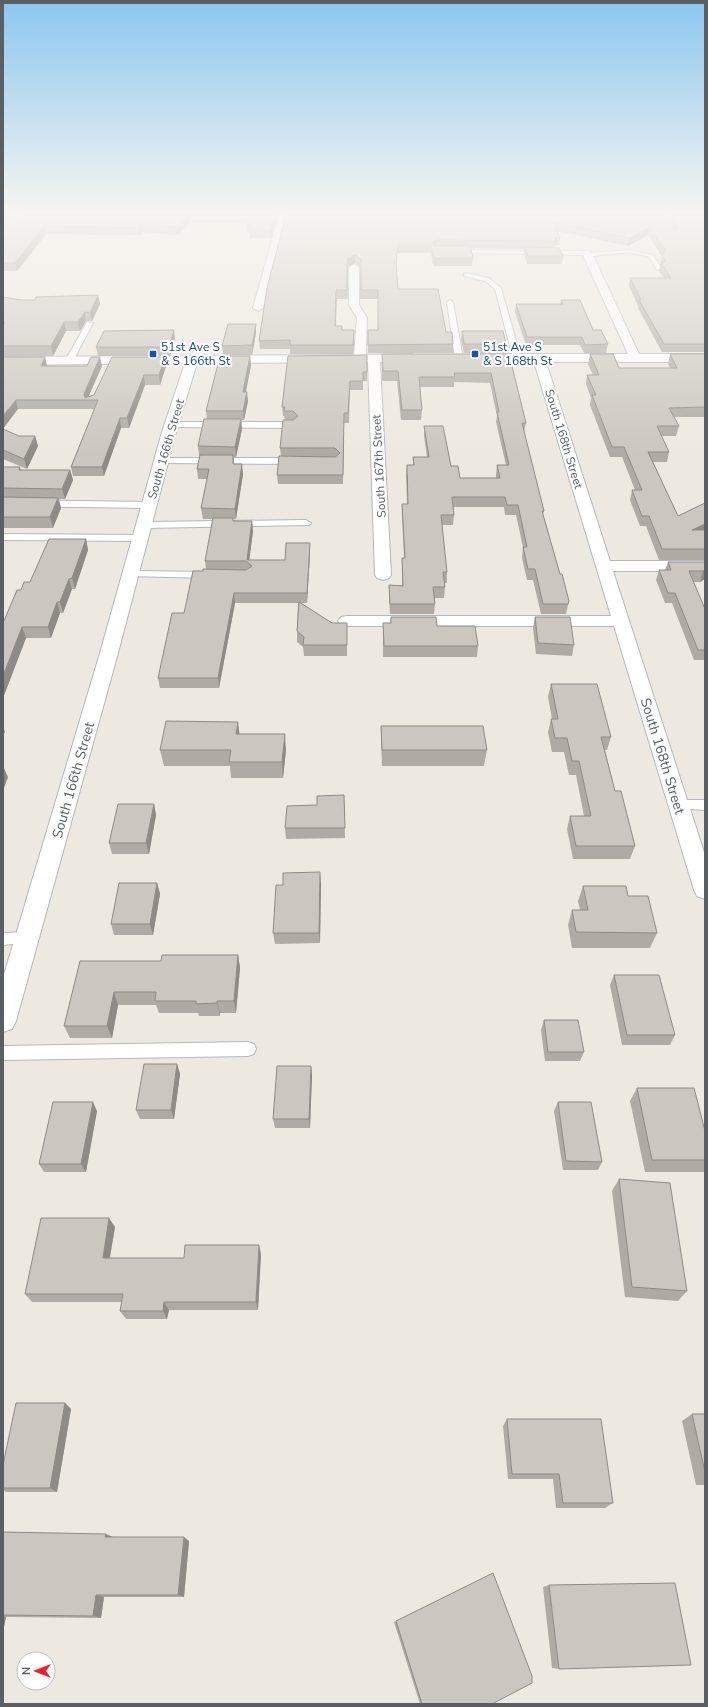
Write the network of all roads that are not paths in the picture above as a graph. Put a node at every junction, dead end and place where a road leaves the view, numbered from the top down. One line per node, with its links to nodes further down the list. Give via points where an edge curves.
1 (262, 295): 6 (street)
2 (354, 295): 8 (street, South 167th Street, via 354,305 362,318)
3 (500, 295): 12 (lane)
4 (606, 295): 14 (street)
5 (450, 302): 11 (lane)
6 (258, 308)
7 (89, 323): 17 (lane)
8 (367, 358): 9 (street); 18 (street); 32 (street, South 167th Street)
9 (428, 358)
10 (443, 358): 11 (street)
11 (459, 358): 12 (street)
12 (516, 358): 13 (street)
13 (539, 358): 14 (street); 28 (street, South 168th Street)
14 (635, 358): 15 (street)
15 (705, 358)
16 (3, 361): 17 (street)
17 (69, 361): 18 (street, via 109,364)
18 (192, 361): 19 (street, South 166th Street)
19 (172, 425): 20 (lane); 21 (street, South 166th Street)
20 (293, 425)
21 (162, 461): 22 (lane); 24 (street, South 166th Street)
22 (304, 462)
23 (3, 503): 24 (lane)
24 (150, 505): 26 (street, South 166th Street)
25 (306, 523): 26 (lane)
26 (142, 531): 27 (lane); 30 (street, South 166th Street)
27 (3, 537)
28 (604, 566): 29 (street); 34 (street, South 168th Street)
29 (705, 566)
30 (130, 574): 31 (lane); 39 (street, South 166th Street)
31 (219, 575)
32 (383, 575)
33 (347, 621): 34 (street)
34 (621, 621): 35 (street, South 168th Street)
35 (678, 805): 36 (lane); 37 (street, South 168th Street)
36 (705, 805)
37 (705, 890)
38 (3, 938): 39 (lane)
39 (27, 938): 40 (street, South 166th Street)
40 (3, 1021)
41 (248, 1049): 42 (lane)
42 (3, 1053)

